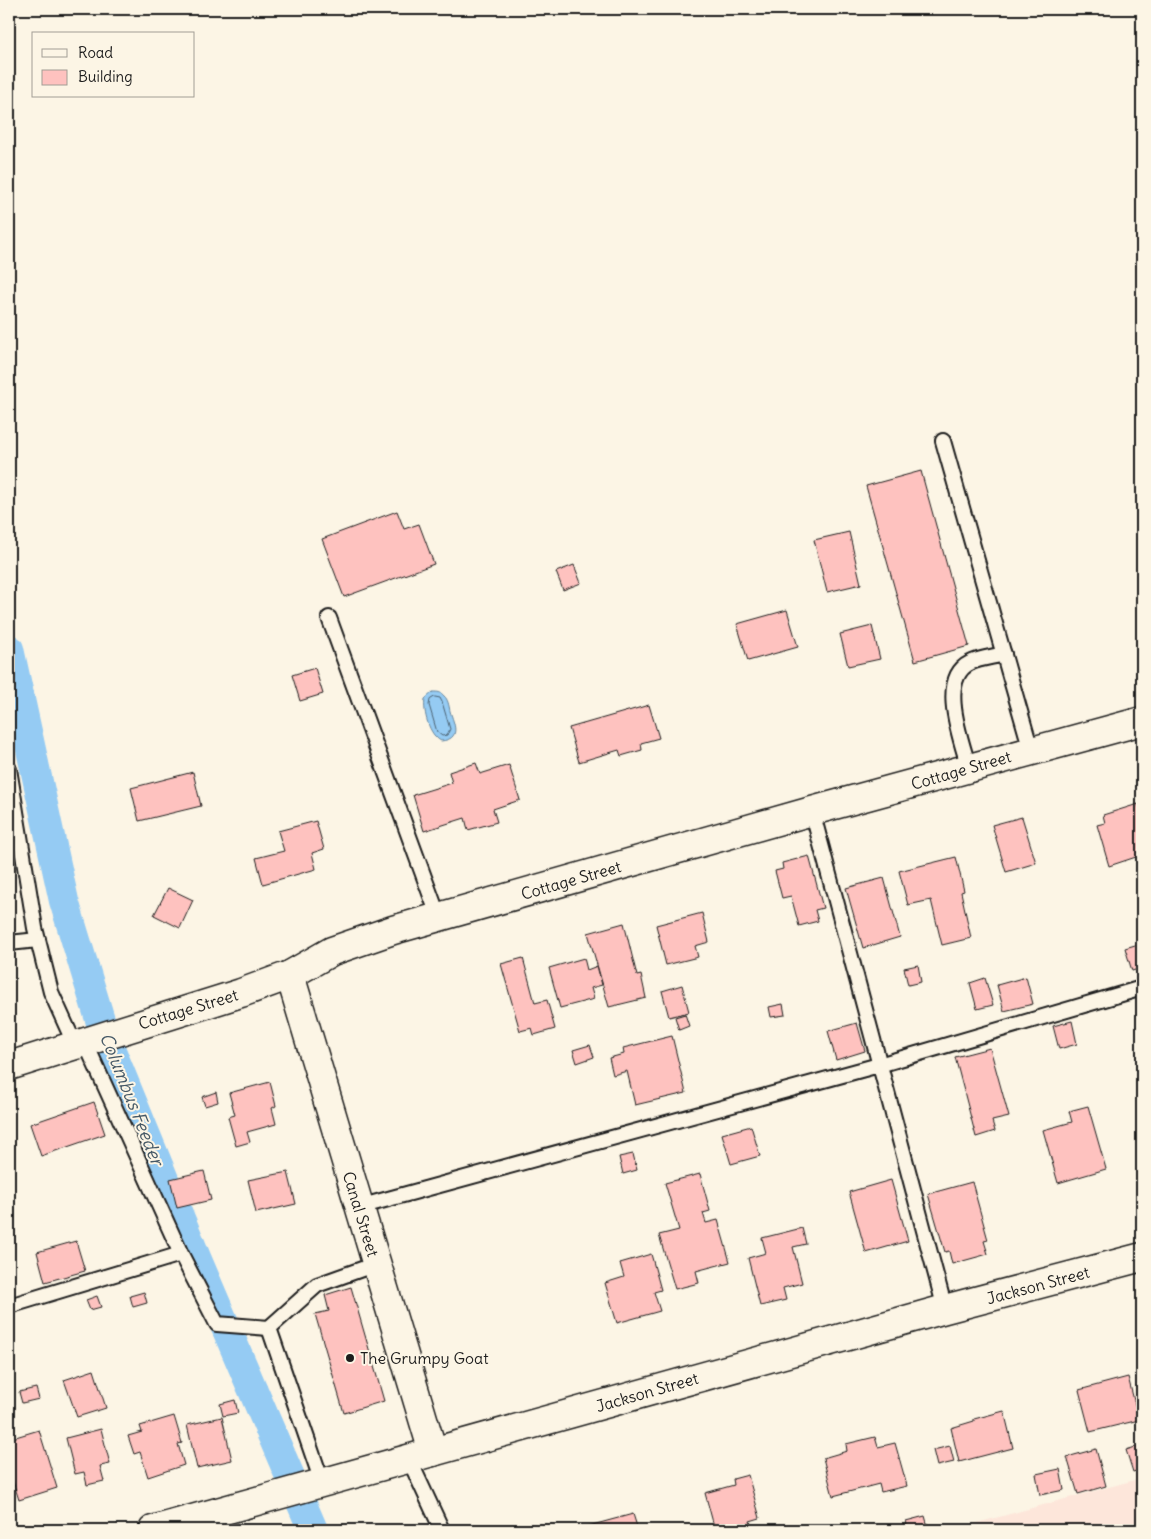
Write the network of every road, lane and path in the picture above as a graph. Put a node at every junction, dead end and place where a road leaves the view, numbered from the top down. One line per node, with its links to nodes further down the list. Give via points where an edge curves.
1 (943, 441): 3 (lane)
2 (329, 618): 9 (lane)
3 (1004, 654): 5 (lane); 6 (lane, via 970,663 958,672 953,692 955,718)
4 (1142, 721): 5 (street, Cottage Street)
5 (1031, 750): 6 (street, Cottage Street)
6 (969, 768): 8 (street, Cottage Street)
7 (9, 769): 10 (lane)
8 (812, 811): 9 (street, Cottage Street); 15 (lane)
9 (439, 918): 12 (street, Cottage Street, via 332,951)
10 (38, 940): 11 (lane); 14 (lane, via 51,992)
11 (9, 943)
12 (290, 975): 14 (street, Cottage Street); 17 (street, Canal Street)
13 (1142, 988): 15 (lane)
14 (80, 1043): 16 (street, Cottage Street); 18 (lane)
15 (880, 1065): 17 (lane); 22 (lane)
16 (9, 1066)
17 (359, 1207): 20 (street, Canal Street)
18 (181, 1254): 21 (lane); 23 (lane, via 218,1324)
19 (1142, 1257): 22 (street, Jackson Street)
20 (376, 1264): 23 (lane, via 317,1285); 24 (street, Canal Street)
21 (9, 1306)
22 (945, 1309): 24 (street, Jackson Street)
23 (269, 1328): 25 (lane)
24 (421, 1456): 25 (street, Jackson Street); 27 (lane)
25 (322, 1482): 26 (street, Jackson Street)
26 (153, 1530)
27 (442, 1530)

